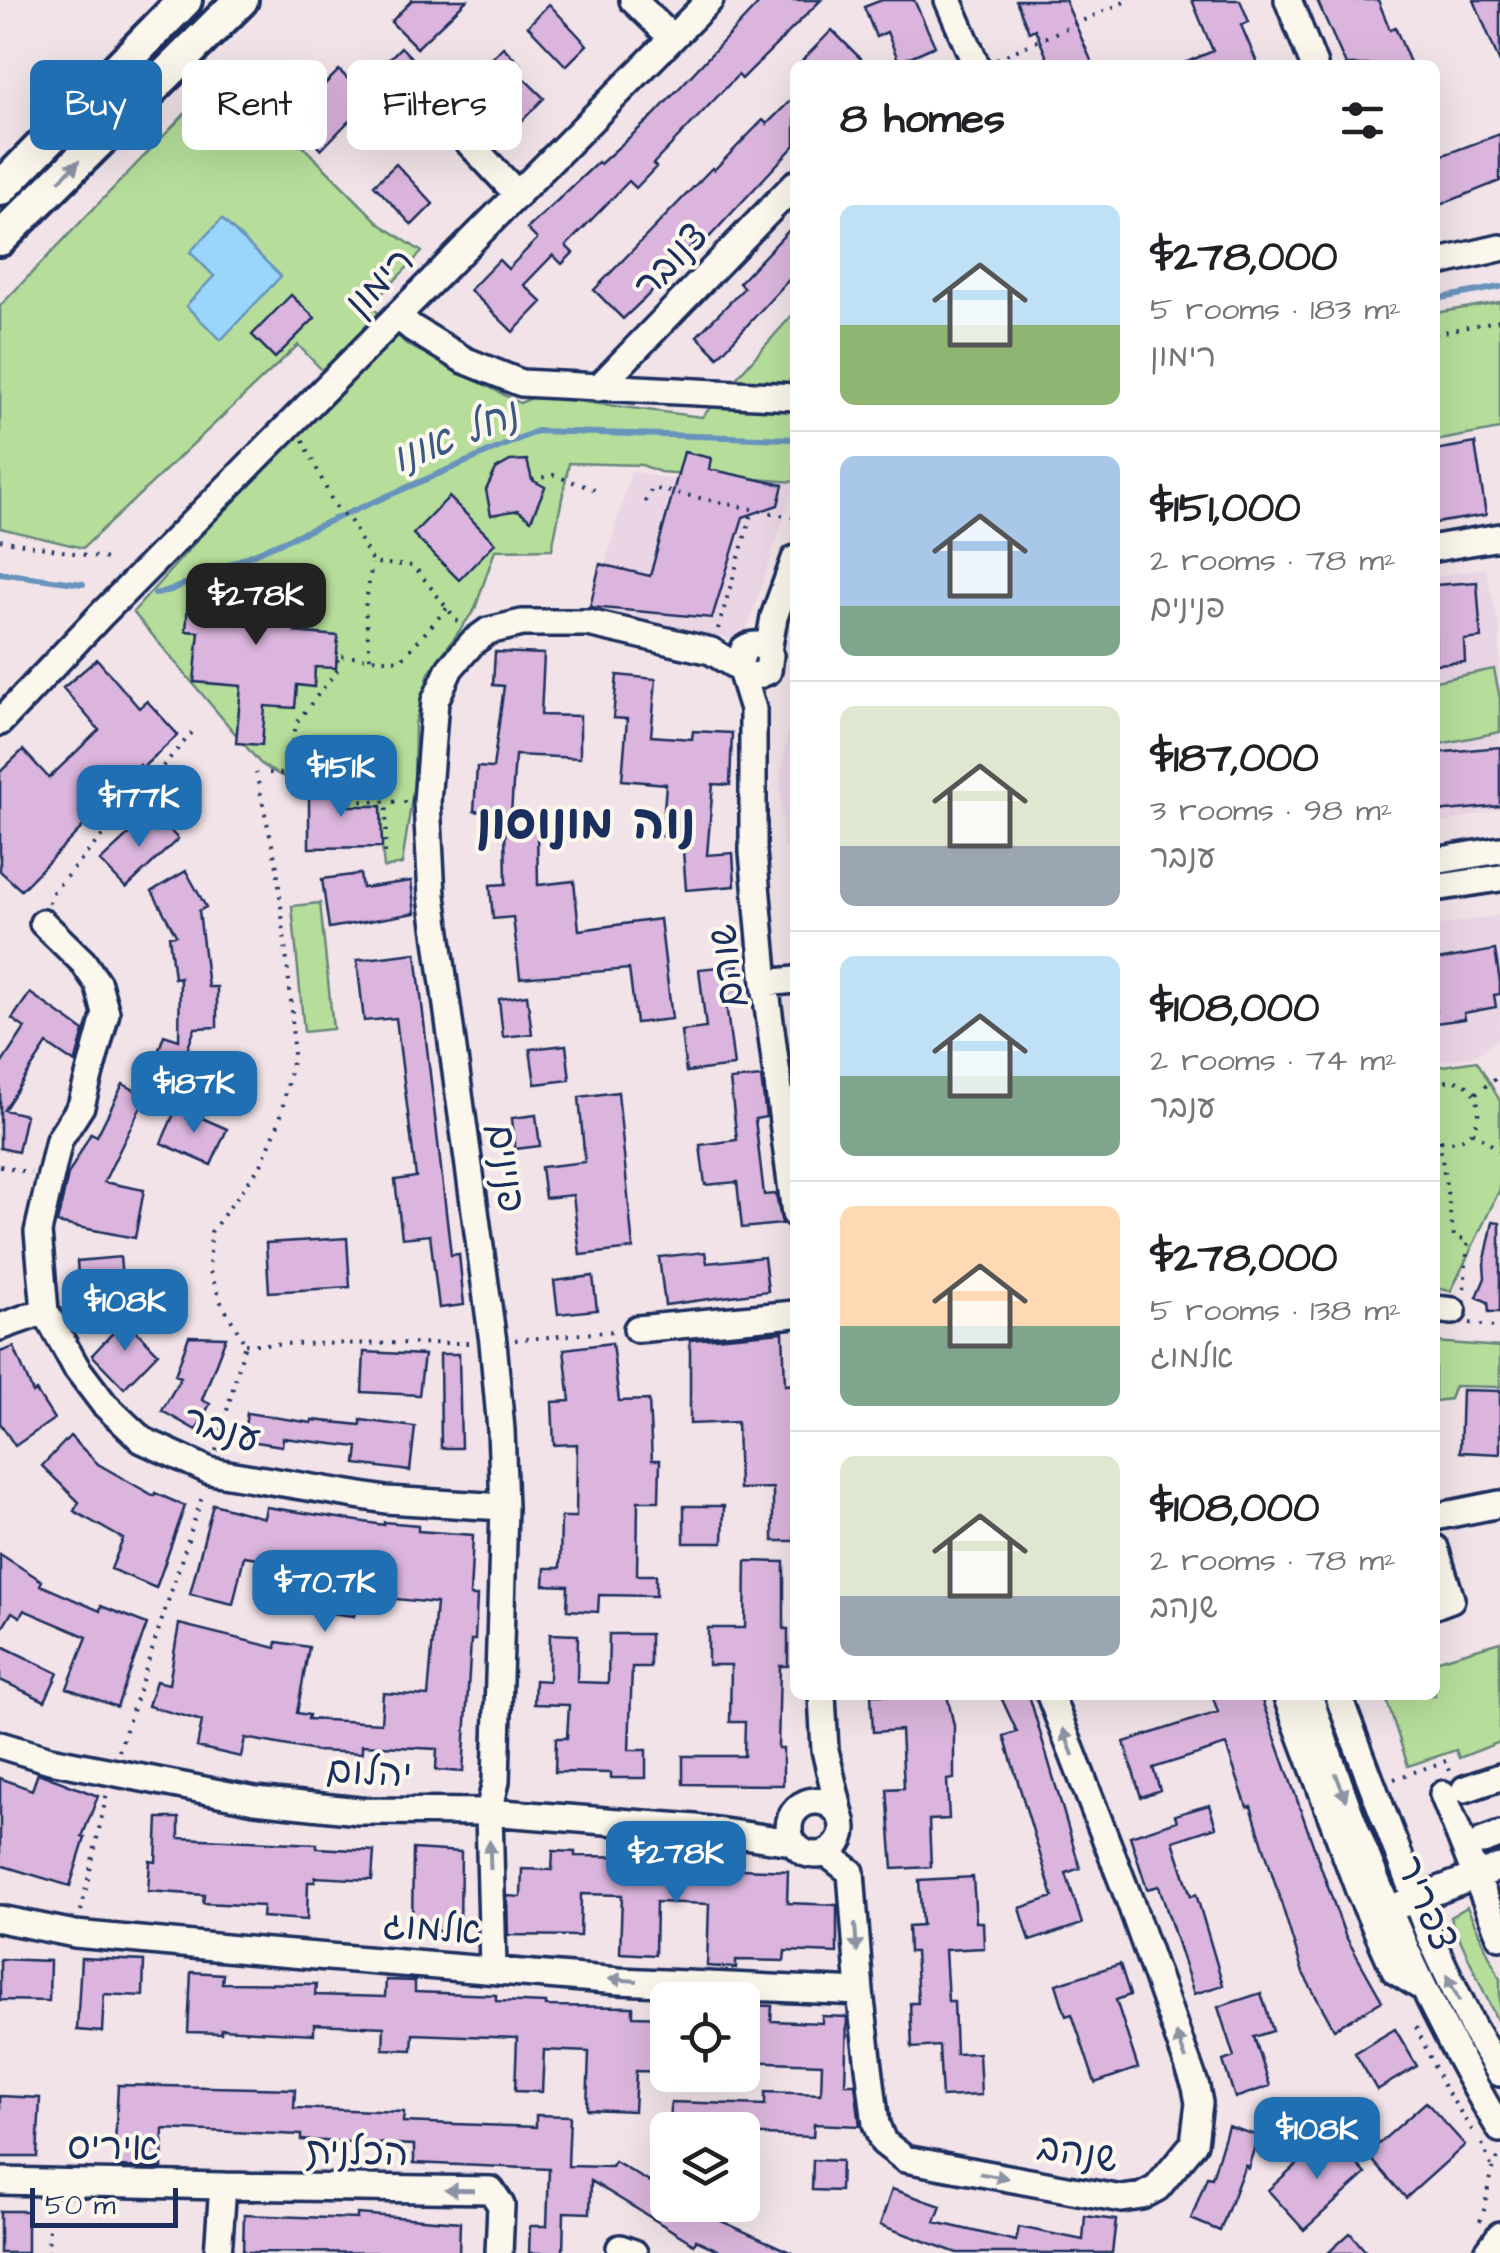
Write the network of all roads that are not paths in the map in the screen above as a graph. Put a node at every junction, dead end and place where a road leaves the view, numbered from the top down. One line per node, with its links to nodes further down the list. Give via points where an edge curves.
1 (185, 0): 12 (main road)
2 (241, 0): 14 (main road, one-way to 2)
3 (633, 0): 7 (street)
4 (710, 0): 7 (street, רימון)
5 (948, 0): 8 (street)
6 (1288, 0): 9 (street)
7 (672, 38): 13 (street, רימון)
8 (974, 60)
9 (1312, 60)
10 (476, 150): 13 (street)
11 (790, 189): 18 (street, צנובר)
12 (0, 190)
13 (518, 194): 17 (street, רימון)
14 (0, 239)
15 (1500, 248): 16 (street)
16 (1440, 262)
17 (398, 316): 18 (street, via 464,360 521,384); 24 (street, רימון)
18 (598, 388): 19 (street)
19 (790, 397)
20 (1500, 536): 21 (street)
21 (1440, 547)
22 (790, 573): 23 (street, שוהם)
23 (751, 660): 31 (street, שוהם, via 753,852); 38 (street, פנינים, via 588,622 522,623 472,642 435,701 427,802 432,896 493,1342)
24 (0, 722)
25 (1500, 850): 26 (street)
26 (1440, 860)
27 (1500, 878): 28 (street)
28 (1440, 887)
29 (43, 922): 33 (street, ענבר, via 91,973 106,1014 80,1106 59,1140 38,1232)
30 (790, 981): 31 (street)
31 (765, 984): 32 (street, שוהם)
32 (790, 1176)
33 (46, 1311): 35 (street); 38 (street, ענבר, via 104,1404 142,1440 210,1471 386,1500)
34 (790, 1314): 36 (street)
35 (0, 1327)
36 (637, 1329)
37 (1500, 1504): 39 (street)
38 (504, 1507): 50 (street, פנינים, via 496,1780)
39 (1440, 1516)
40 (1440, 1564): 41 (street, via 1451,1599)
41 (1440, 1603)
42 (822, 1700): 48 (street)
43 (1052, 1700): 62 (street, שנהב, one-way to 43, via 876,2124 883,2142 904,2159 1131,2199 1157,2188 1194,2143 1196,2087)
44 (1288, 1700): 61 (street, via 1395,1971)
45 (1311, 1700): 57 (street, צפריר, one-way to 57)
46 (1340, 1700): 56 (street, צפריר)
47 (0, 1744): 50 (street, יהלום, via 255,1800 341,1810)
48 (825, 1750): 51 (street); 52 (street)
49 (1500, 1777): 55 (street, via 1458,1782)
50 (489, 1812): 51 (street, יהלום, via 740,1833); 60 (street, פנינים, one-way to 50)
51 (796, 1821): 52 (street, via 825,1802); 53 (street, via 807,1854)
52 (842, 1822): 53 (street, via 840,1840)
53 (826, 1853): 62 (street, שנהב, one-way to 62, via 851,1872)
54 (1500, 1867): 55 (street)
55 (1475, 1876): 56 (street); 59 (street)
56 (1415, 1900): 57 (street); 63 (street, צפריר, one-way to 56)
57 (1389, 1909): 61 (street, צפריר)
58 (0, 1919): 60 (street, אלמוג, via 76,1934)
59 (1500, 1936)
60 (493, 1969): 62 (street, אלמוג, one-way to 60)
61 (1423, 1988): 64 (street, צפריר)
62 (860, 1992)
63 (1500, 2073)
64 (1500, 2129)
65 (0, 2181): 66 (street, איריס)
66 (223, 2186): 69 (street); 70 (street, הכלנית, one-way to 66, via 501,2205 491,2190)
67 (1489, 2231): 71 (street)
68 (1500, 2246): 71 (street)
69 (218, 2253)
70 (499, 2253)
71 (1489, 2253)

